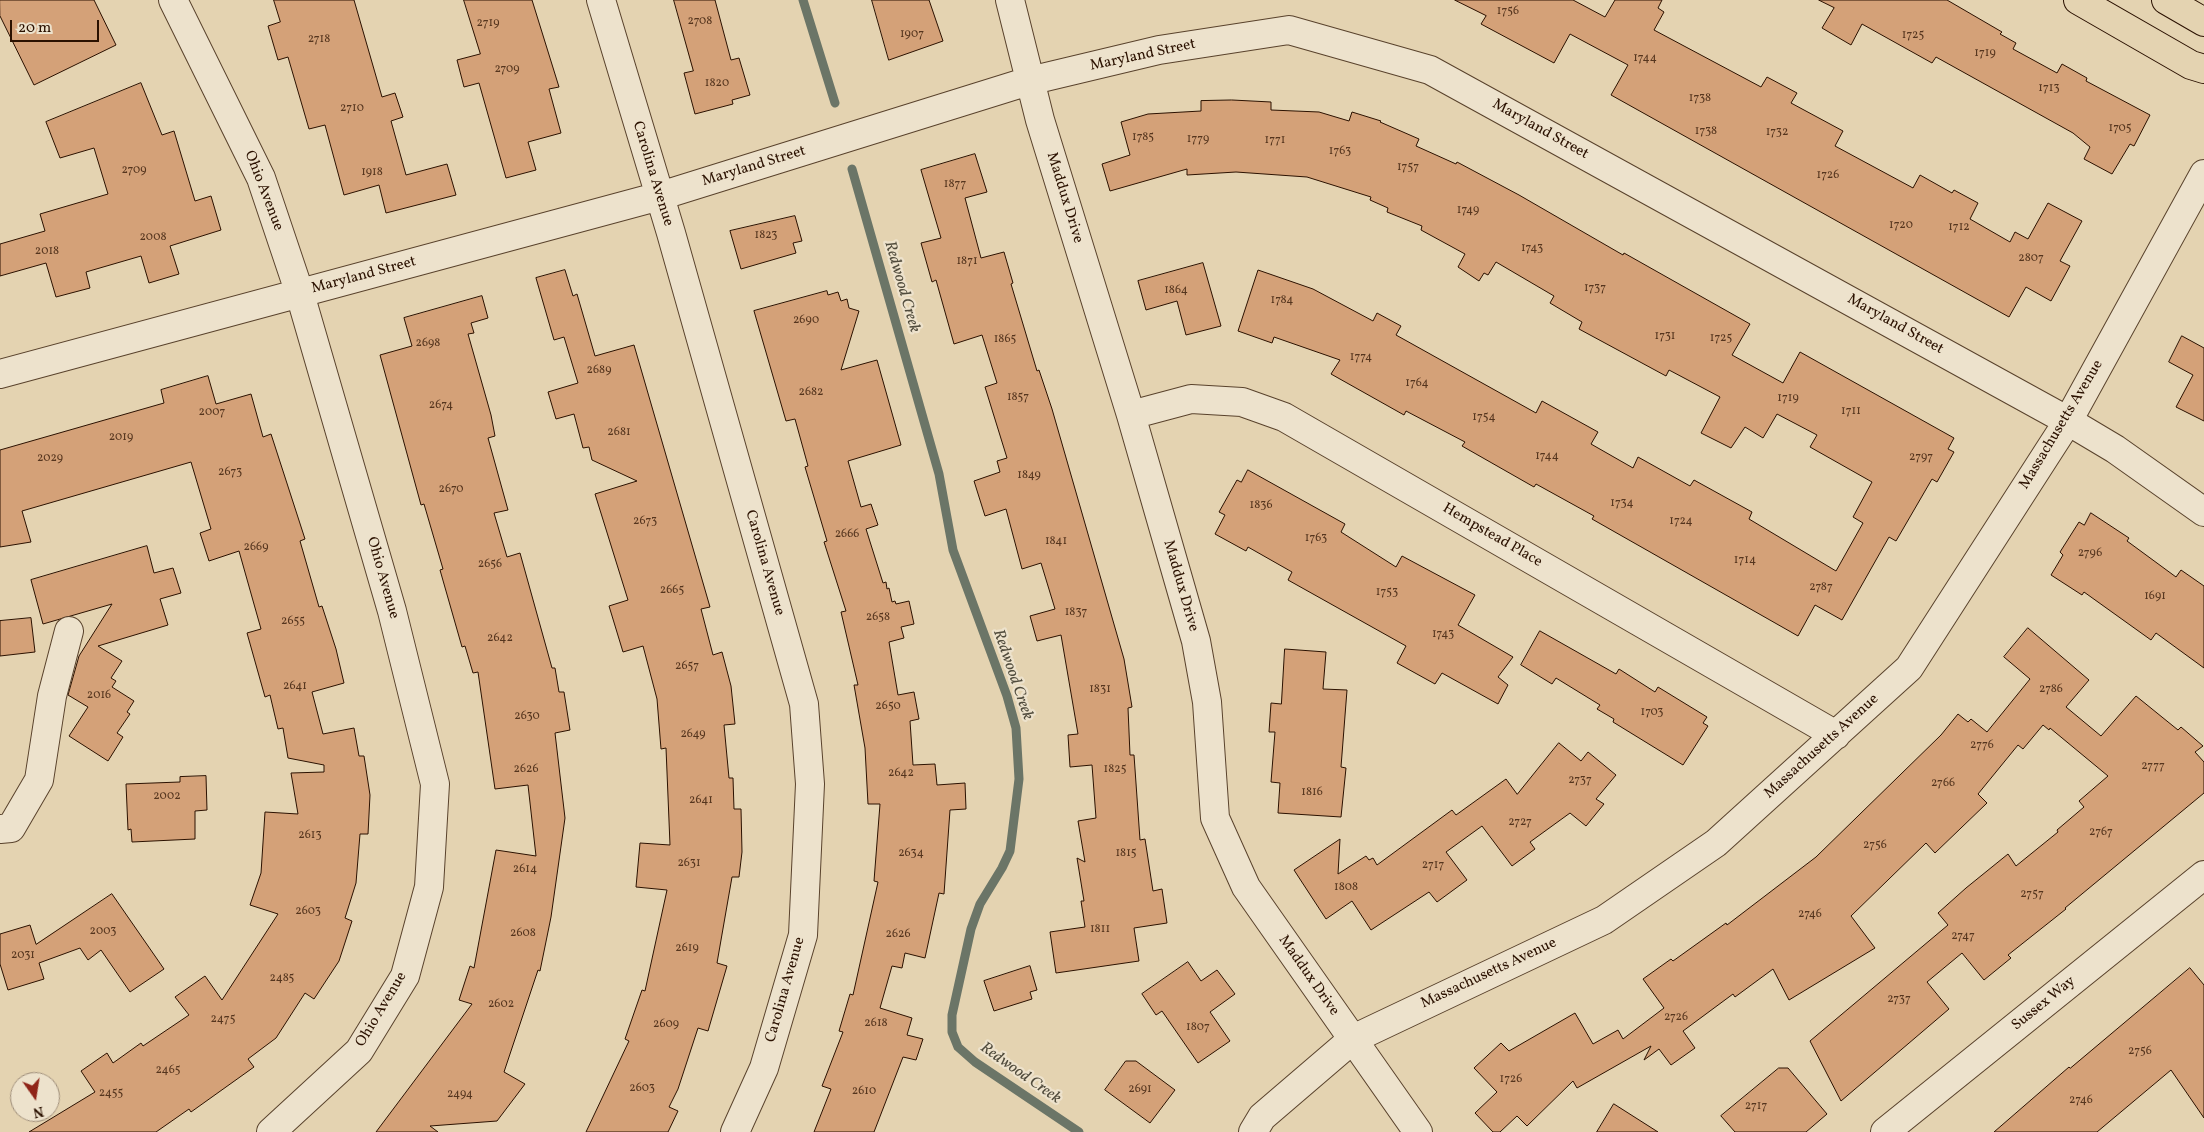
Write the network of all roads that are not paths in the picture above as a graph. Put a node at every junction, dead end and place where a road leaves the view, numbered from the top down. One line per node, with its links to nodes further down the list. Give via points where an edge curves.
1 (173, 0): 11 (street, Ohio Avenue, via 261,178)
2 (601, 0): 10 (street, Carolina Avenue)
3 (1010, 0): 8 (street, Maddux Drive)
4 (2078, 0): 7 (main road, via 2191,65)
5 (2166, 0): 6 (main road)
6 (2204, 22)
7 (2204, 69)
8 (1029, 81): 10 (street, Maryland Street); 13 (street, Maddux Drive); 14 (street, Maryland Street, via 1159,50 1290,30 1430,70)
9 (2204, 174): 14 (street, Massachusetts Avenue)
10 (660, 196): 11 (street, Maryland Street); 22 (street, Carolina Avenue, via 804,704 810,784 803,935 764,1068)
11 (300, 294): 12 (street, Maryland Street); 21 (street, Ohio Avenue, via 392,611 435,784 429,887 405,976 359,1051)
12 (0, 374)
13 (1131, 416): 17 (street, Hempstead Place, via 1190,399 1242,402 1284,417); 20 (street, Maddux Drive, via 1196,641 1207,702 1215,818 1246,887)
14 (2068, 421): 15 (street, Maryland Street, via 2115,449); 17 (street, Massachusetts Avenue, via 1909,668)
15 (2204, 512)
16 (69, 631): 18 (street, via 52,696 39,780)
17 (1836, 734): 20 (street, Massachusetts Avenue, via 1716,843 1604,920)
18 (5, 829)
19 (2204, 875): 25 (street, Sussex Way)
20 (1352, 1039): 23 (street, Massachusetts Avenue, via 1262,1117); 24 (street, Maddux Drive)
21 (271, 1132)
22 (735, 1132)
23 (1253, 1132)
24 (1418, 1132)
25 (1885, 1132)

